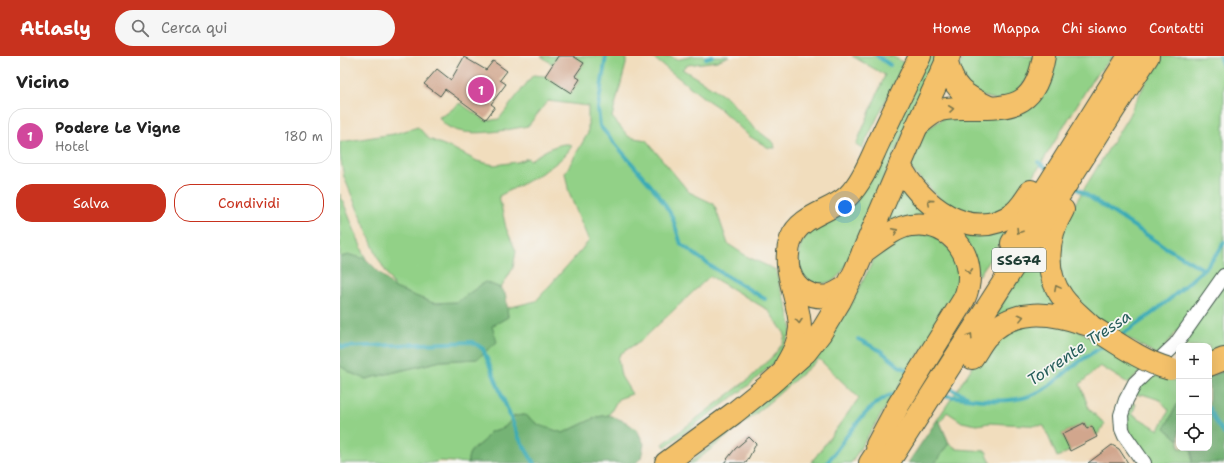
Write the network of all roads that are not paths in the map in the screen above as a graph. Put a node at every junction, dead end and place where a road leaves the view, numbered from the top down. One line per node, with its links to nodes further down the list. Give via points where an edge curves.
1 (920, 56): 12 (main road, via 855,187 842,201 805,221 796,230 788,254)
2 (1044, 56): 7 (main road, via 1039,78 1028,95 1016,104)
3 (1125, 56): 10 (main road, via 1097,85 1020,207 1008,216 993,222)
4 (1129, 56): 22 (main road, SS674, one-way to 22)
5 (1148, 56): 15 (main road, one-way to 5, via 1068,304 1054,284 1049,262 1052,236 1060,215 1121,114); 23 (main road, SS674, one-way to 5)
6 (947, 58): 7 (main road, via 950,74 956,86 972,99); 8 (main road)
7 (992, 109): 8 (main road, one-way to 7, via 931,114 941,110)
8 (917, 126): 9 (main road)
9 (900, 165): 10 (main road, one-way to 9, via 912,185); 11 (main road)
10 (958, 230): 11 (main road, one-way to 10, via 893,232 910,226 930,226 942,231); 21 (main road, one-way to 21, via 960,247 967,261 969,278 966,295 899,404)
11 (863, 252): 14 (main road)
12 (789, 269): 14 (main road, via 795,283 809,294 827,296); 19 (main road, one-way to 19, via 800,329 796,346)
13 (1224, 276): 25 (street, via 1180,340 1135,383 1126,400 1121,415 1122,429)
14 (846, 287): 19 (main road, via 815,341)
15 (1092, 327): 18 (main road, bridge, via 1144,359); 24 (main road, one-way to 15, via 985,338 998,327 1016,318 1044,314 1067,318)
16 (1224, 359): 17 (main road)
17 (1212, 364)
18 (1174, 369)
19 (782, 373): 20 (main road, via 749,402)
20 (666, 463)
21 (867, 463)
22 (870, 463)
23 (888, 463)
24 (901, 463)
25 (1144, 463)

